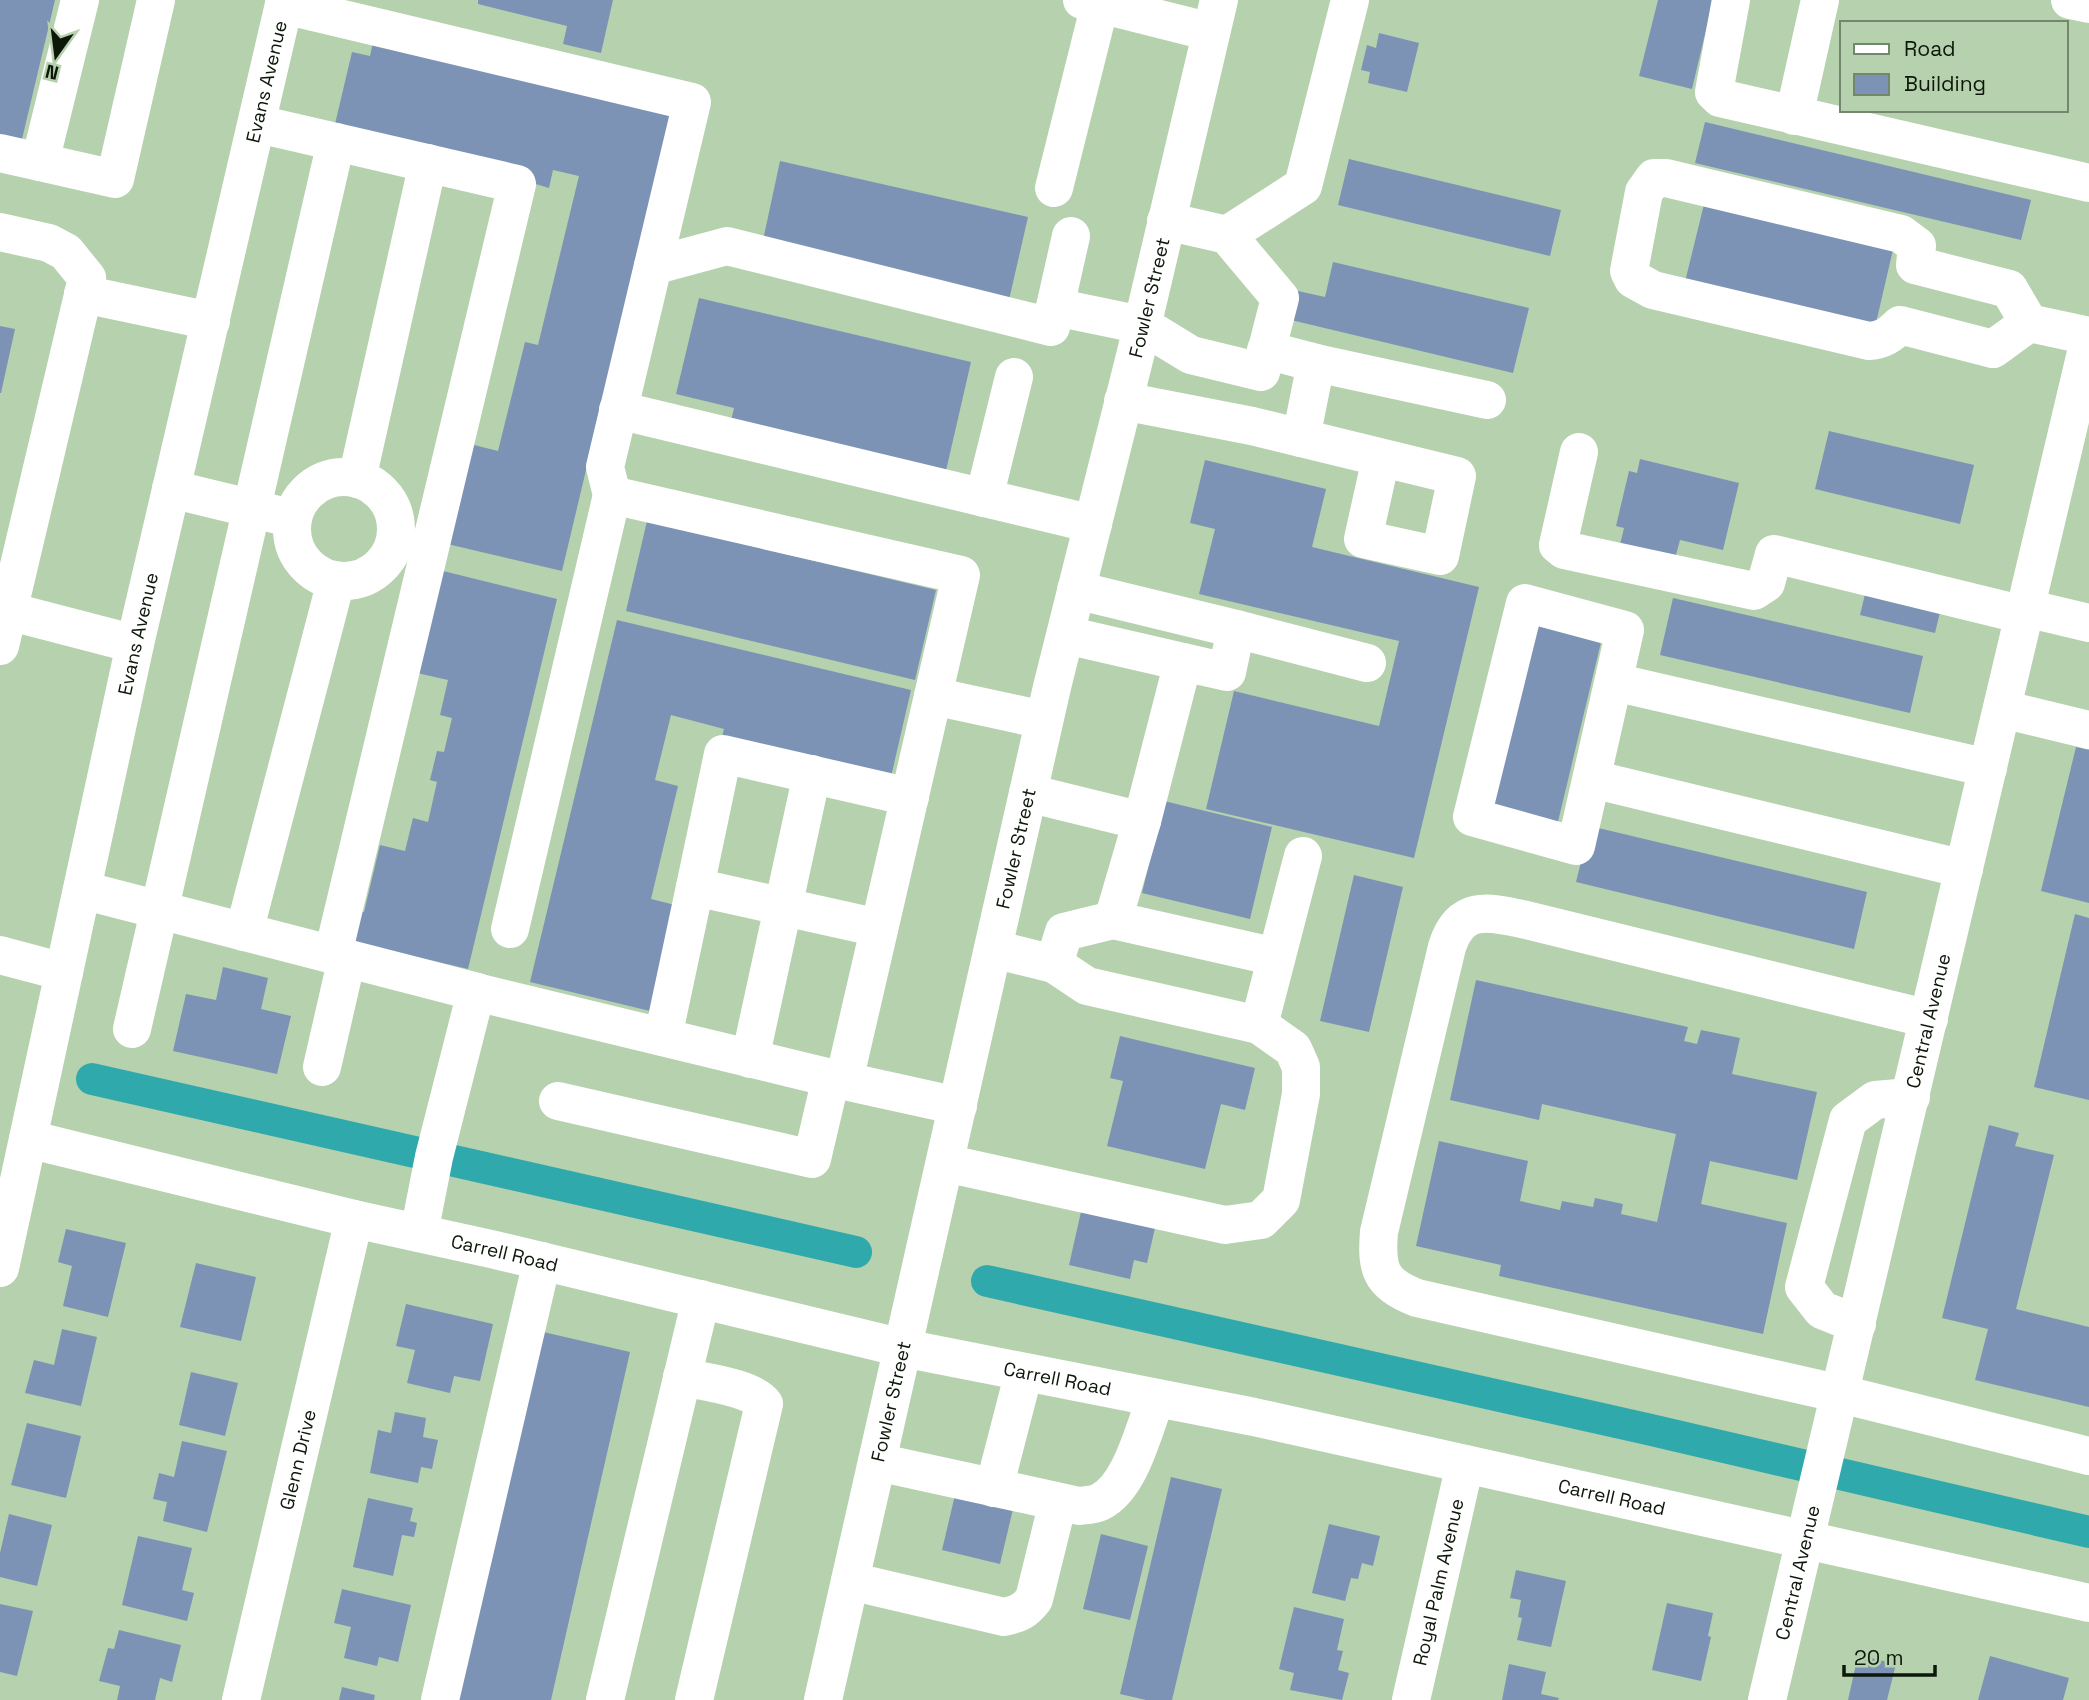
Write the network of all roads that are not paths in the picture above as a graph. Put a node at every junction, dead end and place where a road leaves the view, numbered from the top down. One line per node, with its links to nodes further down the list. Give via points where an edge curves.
1 (80, 0): 15 (street)
2 (156, 0): 15 (street, via 115,179)
3 (1350, 0): 21 (street, via 1303,186)
4 (1731, 0): 11 (street, via 1714,92 1734,103)
5 (1820, 0): 11 (street)
6 (2070, 0): 9 (street)
7 (1091, 2): 10 (street); 18 (street)
8 (285, 3): 12 (street, Evans Avenue); 24 (street, via 692,102)
9 (2089, 4)
10 (1215, 16): 19 (street, Fowler Street)
11 (1794, 116): 17 (street)
12 (258, 124): 13 (street); 27 (street, Evans Avenue)
13 (336, 142): 16 (street); 46 (street)
14 (0, 153): 15 (street)
15 (40, 162)
16 (428, 163): 42 (street); 50 (street, via 517,184)
17 (2089, 183)
18 (1055, 188)
19 (1167, 221): 21 (street); 29 (street, Fowler Street)
20 (0, 232): 25 (street, via 49,243 66,252 87,278)
21 (1227, 235): 32 (street, via 1280,298)
22 (1071, 236): 26 (street)
23 (1915, 265): 28 (street, via 2009,289); 30 (street); 30 (street, via 1917,246 1901,234 1666,178 1654,178 1644,192 1629,271 1641,285 1869,341 1881,340)
24 (653, 266): 26 (street, via 727,246 1051,327); 37 (street)
25 (83, 294): 27 (street); 49 (street)
26 (1055, 307): 29 (street)
27 (211, 321): 43 (street, Evans Avenue)
28 (2029, 323): 30 (street, via 1993,349); 31 (street)
29 (1142, 325): 32 (street, via 1191,355 1261,372); 36 (street, Fowler Street)
30 (1900, 325)
31 (2089, 338): 38 (street, Central Avenue)
32 (1266, 350): 33 (street)
33 (1316, 363): 35 (street); 39 (street)
34 (1014, 377): 45 (street)
35 (1487, 400)
36 (1124, 401): 39 (street); 48 (street, Fowler Street)
37 (618, 410): 44 (street, via 605,467); 45 (street)
38 (2081, 412): 53 (street, Central Avenue)
39 (1301, 438): 41 (street)
40 (1579, 452): 53 (street, via 1558,545 1564,550 1754,591 1766,583 1774,554)
41 (1381, 458)
42 (357, 479): 47 (street, via 341,477 317,485 299,503); 50 (street, via 386,497 397,530)
43 (172, 489): 46 (street); 58 (street, Evans Avenue)
44 (612, 495): 62 (street, via 961,575); 80 (street)
45 (984, 498): 48 (street)
46 (252, 509): 47 (street); 77 (street)
47 (293, 519): 51 (street, via 297,551 307,565)
48 (1093, 524): 52 (street, Fowler Street)
49 (12, 537): 55 (street)
50 (412, 546): 51 (street, via 370,575); 84 (street)
51 (336, 581): 81 (street)
52 (1076, 590): 56 (street); 57 (street, Fowler Street)
53 (2025, 612): 54 (street); 63 (street, Central Avenue)
54 (2089, 623)
55 (4, 628): 58 (street)
56 (1236, 629): 59 (street, via 1227,672); 60 (street)
57 (1066, 635): 59 (street); 64 (street, Fowler Street)
58 (135, 644): 75 (street, Evans Avenue)
59 (1183, 662): 71 (street)
60 (1367, 663)
61 (1614, 682): 66 (street); 68 (street); 68 (street, via 1625,630 1525,603 1472,817 1576,846)
62 (933, 695): 64 (street); 70 (street)
63 (2002, 709): 65 (street); 66 (street, Central Avenue)
64 (1044, 720): 69 (street, Fowler Street)
65 (2089, 730)
66 (1988, 768): 73 (street, Central Avenue)
67 (811, 774): 70 (street); 74 (street, via 723,754); 76 (street)
68 (1592, 779): 73 (street)
69 (1028, 793): 71 (street); 82 (street, Fowler Street)
70 (910, 797): 79 (street)
71 (1142, 821): 78 (street)
72 (1303, 856): 85 (street)
73 (1964, 869): 89 (street, Central Avenue)
74 (695, 887): 76 (street); 92 (street)
75 (82, 890): 77 (street); 87 (street, Evans Avenue)
76 (783, 906): 79 (street); 93 (street)
77 (159, 911): 81 (street); 91 (street)
78 (1113, 920): 85 (street); 86 (street, via 1063,932)
79 (880, 928): 95 (street)
80 (510, 929)
81 (244, 932): 84 (street)
82 (993, 949): 86 (street); 98 (street, Fowler Street)
83 (0, 955): 87 (street)
84 (340, 956): 88 (street); 94 (street)
85 (1276, 957): 90 (street)
86 (1054, 964): 90 (street, via 1087,986)
87 (64, 972): 99 (street, Evans Avenue)
88 (477, 992): 92 (street); 102 (street)
89 (1929, 1019): 96 (street, Central Avenue); 110 (street, via 1522,919 1481,913 1466,917 1451,932 1382,1218 1380,1270 1394,1288 1417,1298)
90 (1259, 1025): 100 (street, via 1293,1049 1301,1067 1301,1094 1281,1200 1261,1220 1225,1225)
91 (132, 1029)
92 (663, 1037): 93 (street)
93 (750, 1059): 95 (street)
94 (323, 1067)
95 (837, 1080): 97 (street, via 812,1159); 98 (street)
96 (1911, 1097): 106 (street, Central Avenue); 106 (street, via 1875,1100 1848,1120 1804,1287 1822,1310)
97 (558, 1101)
98 (958, 1106): 100 (street, Fowler Street)
99 (28, 1139): 101 (street, Carrell Road); 104 (street, Evans Avenue)
100 (945, 1163): 107 (street, Fowler Street)
101 (354, 1219): 102 (street, Carrell Road); 120 (street, Glenn Drive)
102 (419, 1233): 103 (street, Carrell Road)
103 (542, 1261): 105 (street, Carrell Road); 121 (street)
104 (0, 1268)
105 (701, 1299): 107 (street, Carrell Road); 109 (street)
106 (1857, 1324): 110 (street, Central Avenue)
107 (903, 1348): 108 (street, Carrell Road); 113 (street, Fowler Street)
108 (1024, 1372): 111 (street, Carrell Road); 115 (street)
109 (682, 1377): 122 (street); 123 (street, via 746,1392 764,1404)
110 (1841, 1394): 112 (street); 117 (street, Central Avenue)
111 (1156, 1398): 114 (street, Carrell Road); 116 (street, via 1126,1477 1114,1492 1099,1503)
112 (2089, 1456)
113 (877, 1462): 115 (street); 118 (street, Fowler Street)
114 (1465, 1464): 117 (street, Carrell Road); 125 (street, Royal Palm Avenue)
115 (994, 1488): 116 (street)
116 (1058, 1502): 118 (street, via 1034,1599 1016,1614 1004,1617)
117 (1810, 1524): 119 (street, Carrell Road); 126 (street, Central Avenue)
118 (850, 1581): 124 (street, Fowler Street)
119 (2089, 1603)
120 (242, 1700)
121 (440, 1700)
122 (605, 1700)
123 (694, 1700)
124 (823, 1700)
125 (1411, 1700)
126 (1768, 1700)

